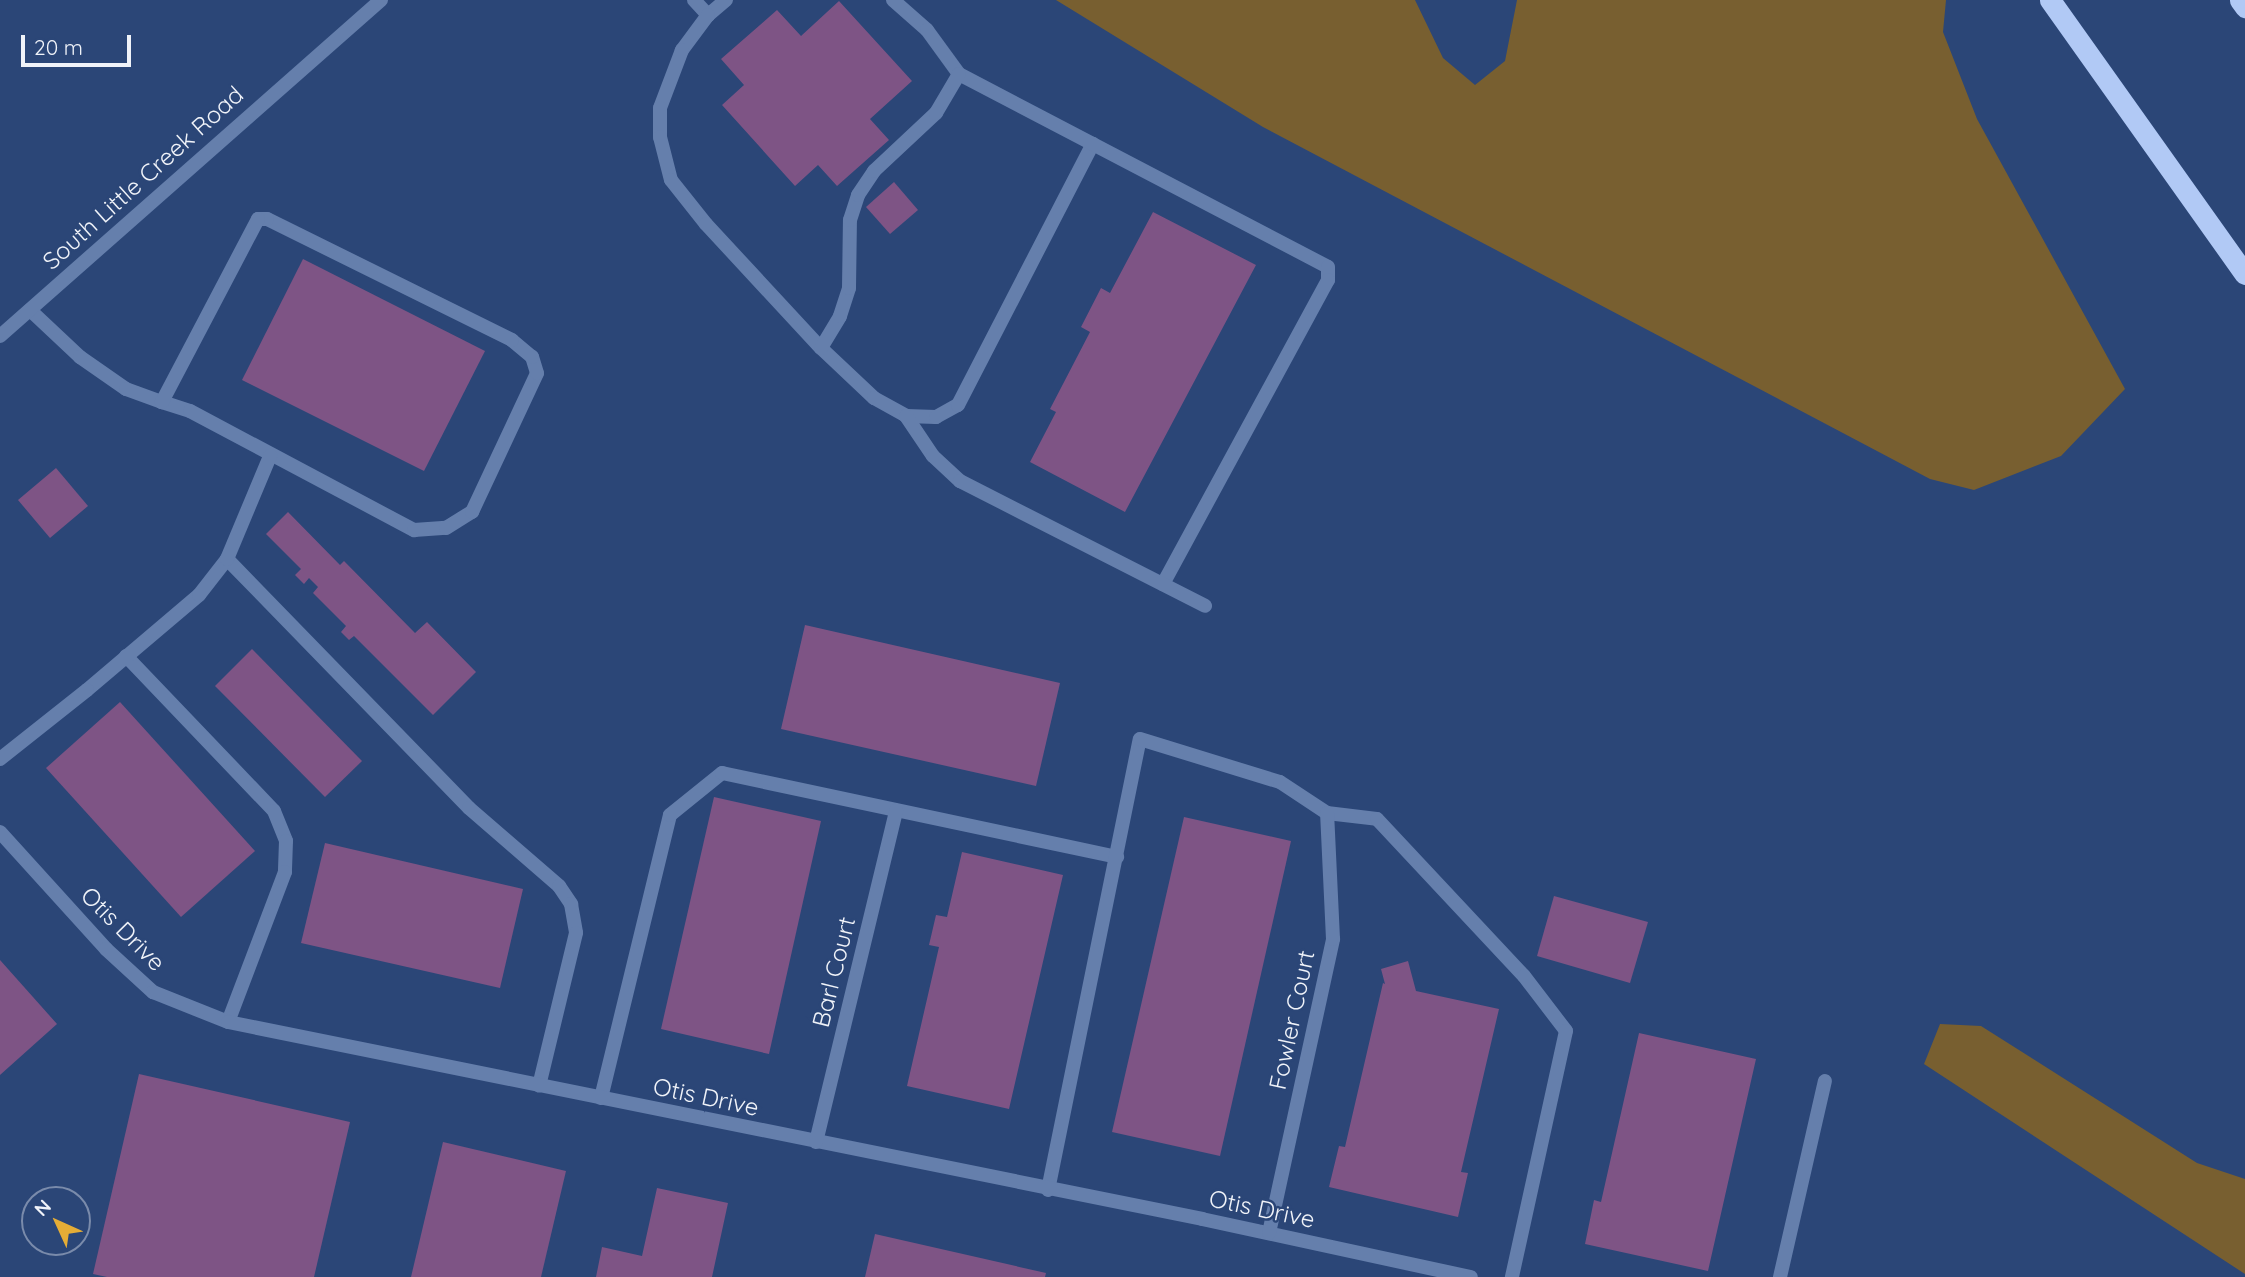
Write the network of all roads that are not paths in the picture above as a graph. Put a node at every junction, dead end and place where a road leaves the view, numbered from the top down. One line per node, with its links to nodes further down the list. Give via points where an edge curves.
1 (382, 0): 12 (street, South Little Creek Road)
2 (694, 0): 8 (street)
3 (726, 0): 8 (street)
4 (893, 0): 9 (street, via 927,30)
5 (2050, 0): 11 (highway)
6 (2240, 0): 7 (highway)
7 (2245, 7)
8 (708, 15): 14 (street, via 682,50 660,108 660,137 671,180)
9 (959, 74): 10 (street); 14 (street, via 936,113 874,171 858,195 850,220 849,288 840,316)
10 (1093, 144): 16 (street, via 958,405 936,417); 19 (street, via 1328,267 1328,280)
11 (2245, 274)
12 (30, 310): 13 (street, South Little Creek Road); 15 (street, via 80,357 117,383)
13 (0, 337)
14 (821, 348): 16 (street, via 874,398)
15 (162, 401): 17 (street, via 190,411); 17 (street, via 258,219 267,219 512,340 532,357 537,373 472,512 446,528 414,530)
16 (906, 416): 19 (street, via 933,456 960,481)
17 (271, 456): 18 (street)
18 (227, 559): 21 (street, via 200,594); 29 (street, via 469,808 559,886 571,904 576,933)
19 (1163, 584): 20 (street)
20 (1205, 606)
21 (127, 656): 22 (street); 27 (street, via 274,811 286,841 285,872)
22 (0, 759)
23 (896, 811): 26 (street); 30 (street, via 722,773 670,815); 31 (street, Barl Court)
24 (1327, 813): 26 (street, via 1280,782 1140,739); 33 (street, Fowler Court, via 1333,939); 35 (street, via 1377,819 1524,976 1566,1031)
25 (0, 832): 27 (street, Otis Drive, via 106,949 153,992)
26 (1117, 857): 32 (street)
27 (228, 1022): 29 (street, Otis Drive)
28 (1825, 1081): 36 (street)
29 (539, 1086): 30 (street, Otis Drive)
30 (601, 1098): 31 (street, Otis Drive)
31 (816, 1142): 32 (street, Otis Drive)
32 (1048, 1190): 33 (street, Otis Drive)
33 (1269, 1233): 34 (street, Otis Drive)
34 (1471, 1277)
35 (1512, 1277)
36 (1780, 1277)

